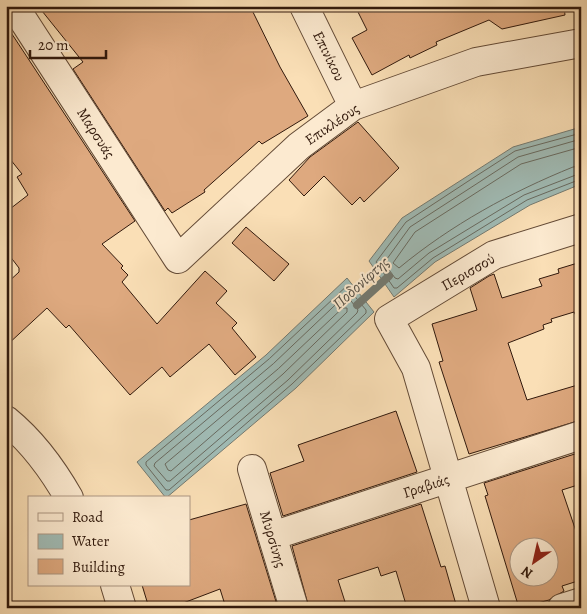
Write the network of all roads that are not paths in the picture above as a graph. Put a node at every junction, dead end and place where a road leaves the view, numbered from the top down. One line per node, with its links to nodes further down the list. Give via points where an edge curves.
1 (14, 6): 6 (street, Μαρσυάς)
2 (304, 6): 4 (street, Επινίκου)
3 (581, 43): 4 (street, Επικλέους, via 476,62)
4 (353, 106): 6 (street, Επικλέους, via 299,146)
5 (581, 228): 10 (street, Περισσού, via 494,255 388,319 416,368)
6 (178, 259)
7 (6, 420): 11 (street, via 22,432 50,466)
8 (581, 435): 10 (street, Γραβιάς)
9 (252, 469): 12 (street, Μυρσίνης)
10 (447, 480): 12 (street, Γραβιάς); 17 (street)
11 (68, 496)
12 (272, 536): 16 (street, Μυρσίνης)
13 (115, 586): 15 (street)
14 (581, 602): 18 (street)
15 (122, 608)
16 (294, 608)
17 (486, 608)
18 (562, 608)

